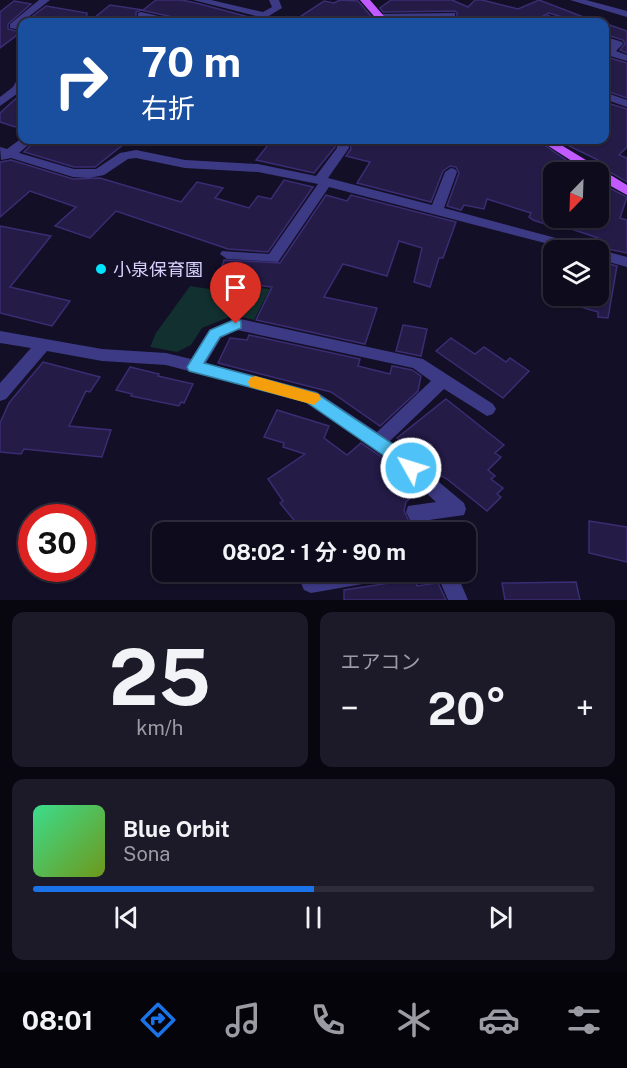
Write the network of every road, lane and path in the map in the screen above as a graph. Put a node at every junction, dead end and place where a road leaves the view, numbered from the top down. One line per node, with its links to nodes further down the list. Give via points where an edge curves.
1 (45, 0): 10 (street)
2 (198, 0): 8 (street)
3 (274, 0): 8 (street, via 277,8)
4 (364, 0): 13 (main road)
5 (575, 0): 6 (street)
6 (627, 14)
7 (141, 15): 11 (street)
8 (265, 15): 12 (street)
9 (452, 15): 14 (street)
10 (24, 18)
11 (155, 18)
12 (259, 18)
13 (380, 18)
14 (410, 18)
15 (609, 41): 16 (street, via 618,44)
16 (609, 52)
17 (609, 54): 18 (street)
18 (627, 58)
19 (18, 87): 21 (street)
20 (609, 97): 22 (street)
21 (0, 103)
22 (627, 104)
23 (21, 144): 26 (street)
24 (342, 144): 30 (street)
25 (551, 144): 27 (main road)
26 (3, 155): 30 (street, via 81,174 99,172 124,156 136,154 185,164 258,168)
27 (580, 162)
28 (451, 172): 32 (street)
29 (609, 180): 31 (main road)
30 (323, 181): 32 (street); 34 (street, via 273,259)
31 (627, 191)
32 (436, 211): 33 (street)
33 (549, 240)
34 (226, 254)
35 (609, 257): 36 (street)
36 (627, 262)
37 (0, 337): 38 (street)
38 (43, 345): 39 (street, via 102,355 166,359); 41 (street)
39 (195, 367): 40 (street, via 215,334 236,324 417,363); 43 (street, via 311,397)
40 (443, 380): 42 (street); 43 (street)
41 (0, 394)
42 (487, 409)
43 (378, 442): 44 (street, via 457,509 415,512)
44 (420, 522)
45 (322, 582): 47 (street)
46 (450, 582): 48 (street)
47 (311, 584)
48 (458, 600)

